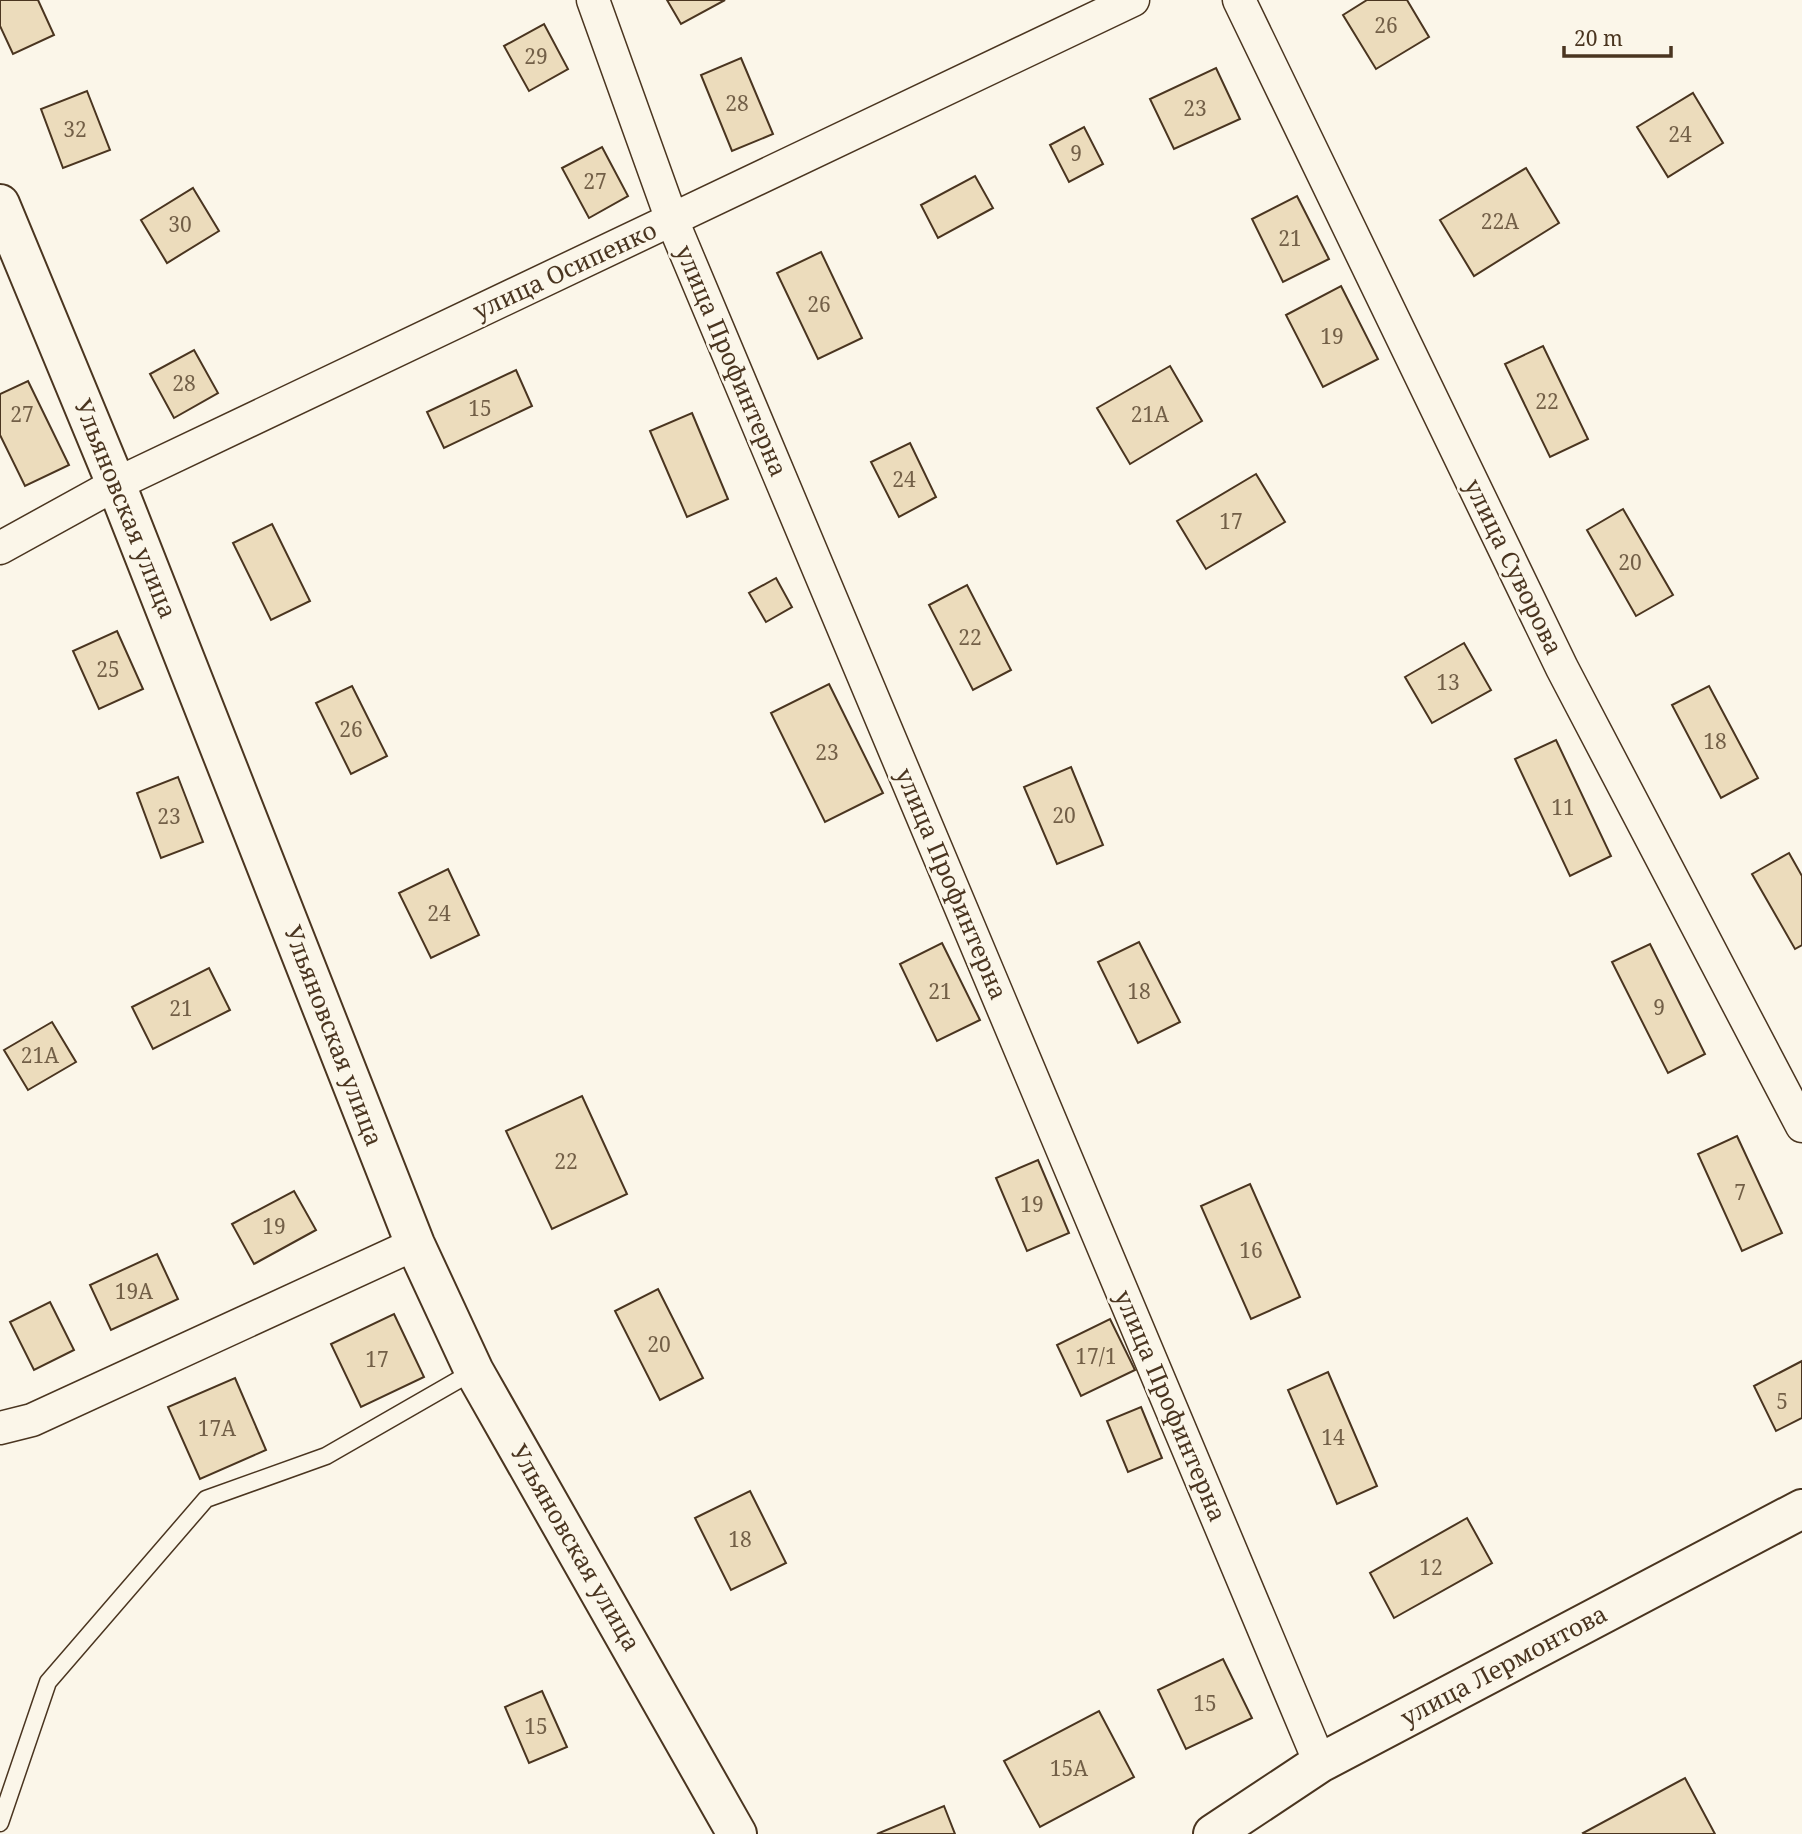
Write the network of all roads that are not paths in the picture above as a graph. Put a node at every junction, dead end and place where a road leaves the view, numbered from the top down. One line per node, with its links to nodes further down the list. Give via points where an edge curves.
1 (593, 0): 5 (street, улица Профинтерна)
2 (1133, 0): 5 (street, улица Осипенко)
3 (1238, 0): 8 (street, улица Суворова, via 1562,668)
4 (0, 204): 6 (street, Ульяновская улица)
5 (672, 220): 6 (street, улица Осипенко); 13 (street, улица Профинтерна)
6 (116, 484): 7 (street, улица Осипенко); 9 (street, Ульяновская улица)
7 (0, 548)
8 (1802, 1126)
9 (415, 1244): 10 (street, Ульяновская улица); 11 (street, via 32,1420)
10 (474, 1371): 14 (lane, via 326,1456 206,1499 48,1682); 15 (street, Ульяновская улица)
11 (0, 1427)
12 (1802, 1509): 13 (street, улица Лермонтова)
13 (1320, 1763): 16 (street, улица Лермонтова)
14 (0, 1823)
15 (737, 1834)
16 (1213, 1834)

